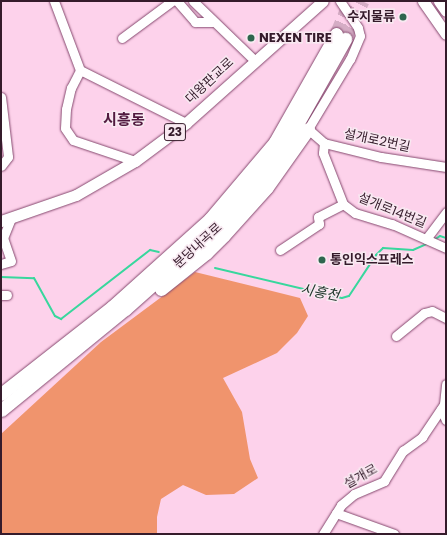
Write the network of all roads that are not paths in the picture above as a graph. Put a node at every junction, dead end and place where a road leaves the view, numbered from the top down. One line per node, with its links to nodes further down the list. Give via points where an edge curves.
1 (54, 1): 14 (street)
2 (172, 1): 12 (street)
3 (177, 1): 10 (street, via 195,22)
4 (193, 1): 10 (street)
5 (323, 1): 13 (main road, 대왕판교로 / 23)
6 (340, 1): 17 (street, via 358,28 360,36 350,59)
7 (439, 1): 9 (main road)
8 (423, 2): 11 (main road)
9 (446, 11)
10 (213, 22): 13 (street)
11 (446, 34)
12 (122, 38)
13 (254, 60): 16 (main road, 대왕판교로 / 23)
14 (80, 70): 16 (street); 19 (street, via 71,88 65,128 73,140)
15 (1, 97): 20 (street, via 8,157)
16 (186, 123): 19 (main road, 대왕판교로 / 23)
17 (308, 129): 18 (street, 설개로2번길); 30 (highway, via 267,187 206,253 137,307)
18 (324, 143): 21 (street, 설개로2번길, via 381,157); 22 (street, 설개로14번길, via 323,153)
19 (135, 162): 24 (main road, 대왕판교로 / 23, via 76,195)
20 (1, 166)
21 (446, 167)
22 (343, 204): 25 (street, 설개로14번길, via 355,213 392,224); 27 (street, via 318,217 319,224)
23 (446, 212): 25 (street)
24 (6, 219): 28 (street, via 3,238 11,261)
25 (429, 241): 26 (street, 설개로14번길)
26 (446, 248)
27 (280, 250)
28 (1, 264)
29 (446, 318): 31 (street, via 432,311 424,313)
30 (112, 319): 33 (highway, 분당내곡로, via 180,262 251,192 282,151 340,36 275,142 210,219 112,307); 35 (highway, 분당내곡로)
31 (396, 336)
32 (446, 384): 34 (street, 설개로)
33 (1, 394)
34 (441, 409): 36 (street); 37 (street, 설개로, via 422,437 404,452 384,481 354,494)
35 (1, 410)
36 (446, 420)
37 (336, 513): 38 (street, 설개로); 39 (street)
38 (323, 534)
39 (394, 534)

